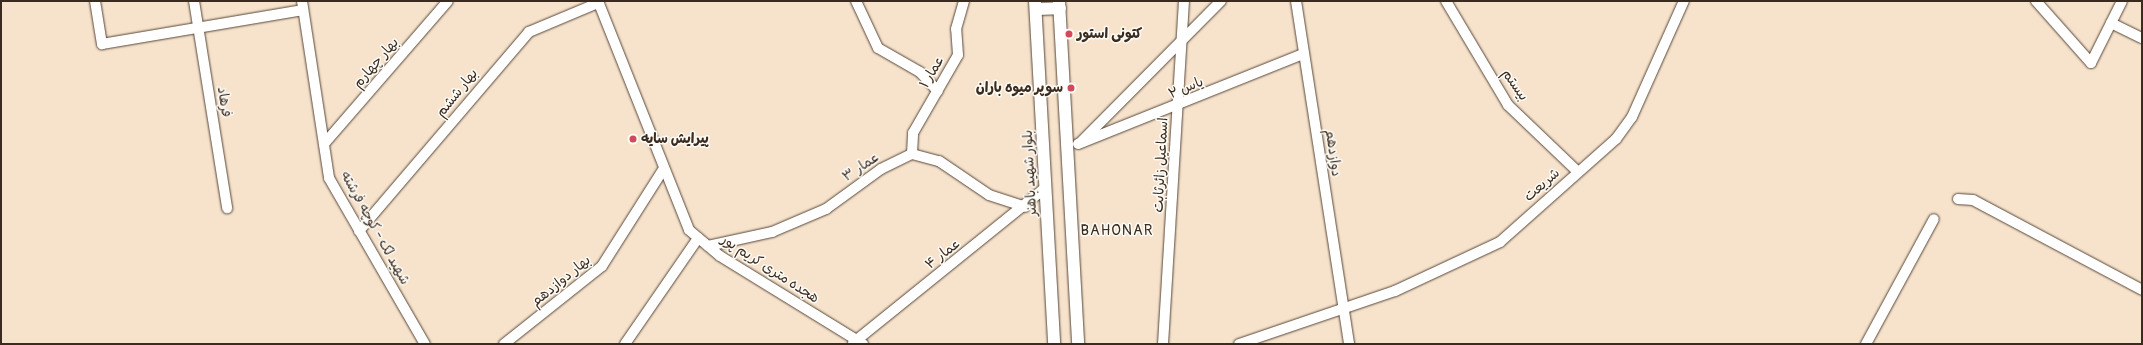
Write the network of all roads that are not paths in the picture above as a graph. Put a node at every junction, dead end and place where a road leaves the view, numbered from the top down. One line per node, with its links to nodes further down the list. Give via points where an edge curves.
1 (95, 1): 18 (street, via 102,44)
2 (194, 1): 18 (street, فرهاد)
3 (448, 1): 24 (street, بهار چهارم)
4 (856, 1): 22 (street, via 878,48 920,72)
5 (964, 1): 22 (street, عمار ۱, via 956,29 958,55)
6 (1184, 1): 20 (street, اسماعیل زائرثابت)
7 (1221, 1): 20 (street)
8 (1296, 1): 21 (street, دوازدهم)
9 (1446, 1): 28 (street, بیستم, via 1508,105)
10 (1684, 1): 28 (street, شریعت, via 1632,117 1616,139)
11 (2036, 1): 17 (street, via 2091,63)
12 (2122, 1): 17 (street)
13 (598, 2): 27 (street, هجده متری کریم پور); 34 (street, بهار ششم, via 529,32)
14 (1059, 4): 15 (street); 25 (street)
15 (1035, 5): 29 (street, بلوار شهید باهنر)
16 (303, 6): 18 (street); 24 (street, شهید لک - کوچه فرشته)
17 (2111, 23): 19 (street)
18 (198, 27): 32 (street, فرهاد)
19 (2142, 38)
20 (1182, 40): 23 (street, اسماعیل زائرثابت); 25 (street)
21 (1303, 54): 23 (street, یاس ۲); 38 (street, دوازدهم)
22 (938, 91): 26 (street, عمار ۱, via 913,133)
23 (1178, 106): 25 (street, یاس ۲); 45 (street, اسماعیل زائرثابت)
24 (324, 144): 34 (street, شهید لک - کوچه فرشته, via 329,178)
25 (1073, 146): 44 (street)
26 (912, 154): 31 (street, via 939,161 989,195); 36 (street, عمار ۳, via 881,169 826,209 772,232)
27 (663, 170): 35 (street, هجده متری کریم پور, via 679,210 690,230); 41 (street, بهار دوازدهم, via 602,266)
28 (1577, 171): 38 (street, شریعت, via 1500,242 1395,291)
29 (1046, 187): 31 (street, عمار ۴); 43 (street, بلوار شهید باهنر)
30 (1958, 198): 37 (street, via 1973,200)
31 (1025, 207): 39 (street, عمار ۴)
32 (227, 208)
33 (1934, 219): 48 (street)
34 (360, 231): 40 (street, شهید لک - کوچه فرشته)
35 (698, 238): 36 (street, هجده متری کریم پور); 42 (street)
36 (708, 246): 39 (street, هجده متری کریم پور)
37 (2142, 290)
38 (1342, 308): 46 (street, شریعت, via 1298,326); 47 (street, دوازدهم)
39 (857, 343)
40 (425, 344)
41 (504, 344)
42 (625, 344)
43 (1054, 344)
44 (1078, 344)
45 (1163, 344)
46 (1239, 344)
47 (1349, 344)
48 (1866, 344)

